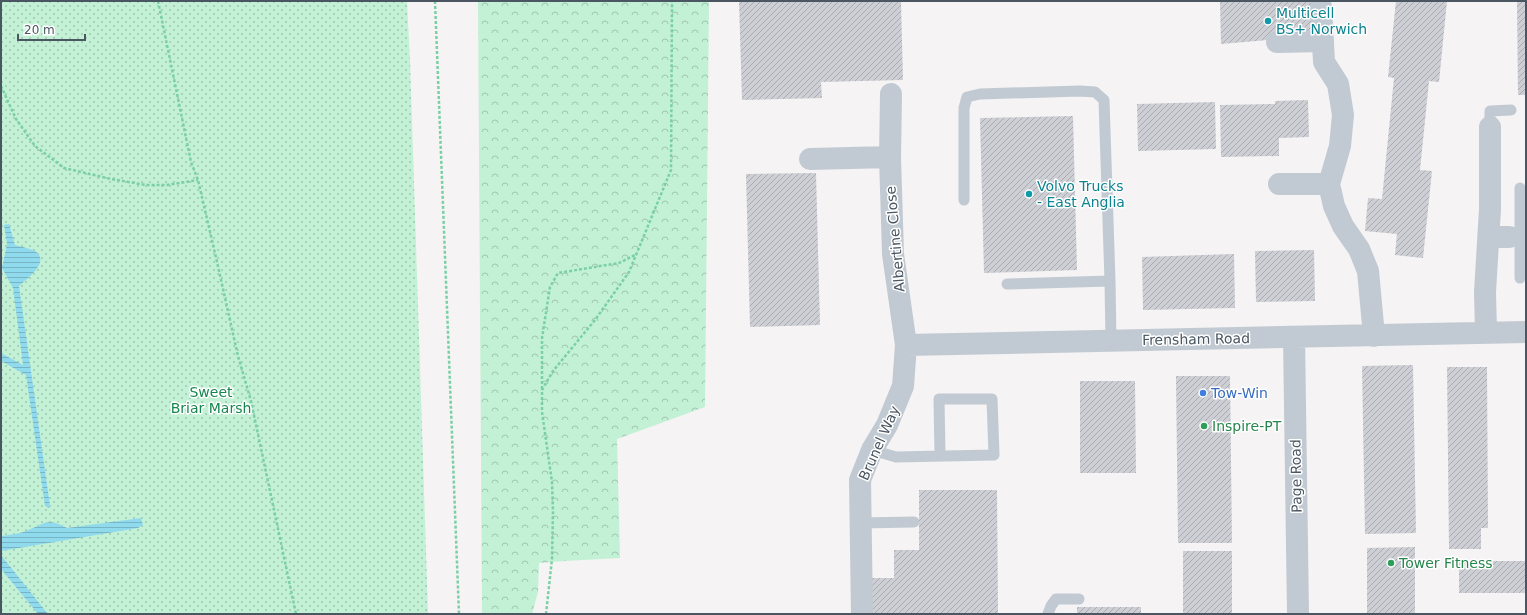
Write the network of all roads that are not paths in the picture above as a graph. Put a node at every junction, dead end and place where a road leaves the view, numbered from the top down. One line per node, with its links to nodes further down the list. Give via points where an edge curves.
1 (1321, 7): 2 (street)
2 (1322, 41): 3 (street); 10 (street, via 1324,62 1338,84 1344,115 1340,146)
3 (1277, 42)
4 (891, 94): 7 (street, Albertine Close)
5 (1511, 110): 6 (lane, via 1490,111)
6 (1490, 127): 13 (street)
7 (890, 157): 8 (street); 22 (street, Albertine Close, via 893,254)
8 (810, 159)
9 (1279, 184): 10 (street)
10 (1328, 184): 19 (street, via 1343,226 1359,249 1368,271)
11 (1520, 188): 13 (lane)
12 (964, 200): 15 (lane, via 964,108 967,97 980,94 1095,92 1104,100)
13 (1506, 237): 14 (lane); 17 (street, via 1485,292)
14 (1520, 278)
15 (1110, 281): 16 (lane); 21 (lane)
16 (1007, 284)
17 (1486, 332): 18 (street, Frensham Road); 19 (street, Frensham Road)
18 (1526, 332)
19 (1374, 336): 20 (street, Frensham Road)
20 (1294, 337): 21 (street, Frensham Road); 30 (street, Page Road)
21 (1111, 341): 22 (street, Frensham Road)
22 (906, 345): 23 (street, Brunel Way, via 903,386 887,425)
23 (872, 450): 24 (lane, via 896,457); 26 (street, Brunel Way, via 860,480)
24 (940, 456): 24 (lane, via 939,399 992,399 994,456)
25 (914, 522): 26 (lane)
26 (860, 523): 28 (street, Brunel Way)
27 (1079, 598): 29 (lane, via 1056,598)
28 (862, 614)
29 (1048, 614)
30 (1298, 614)

